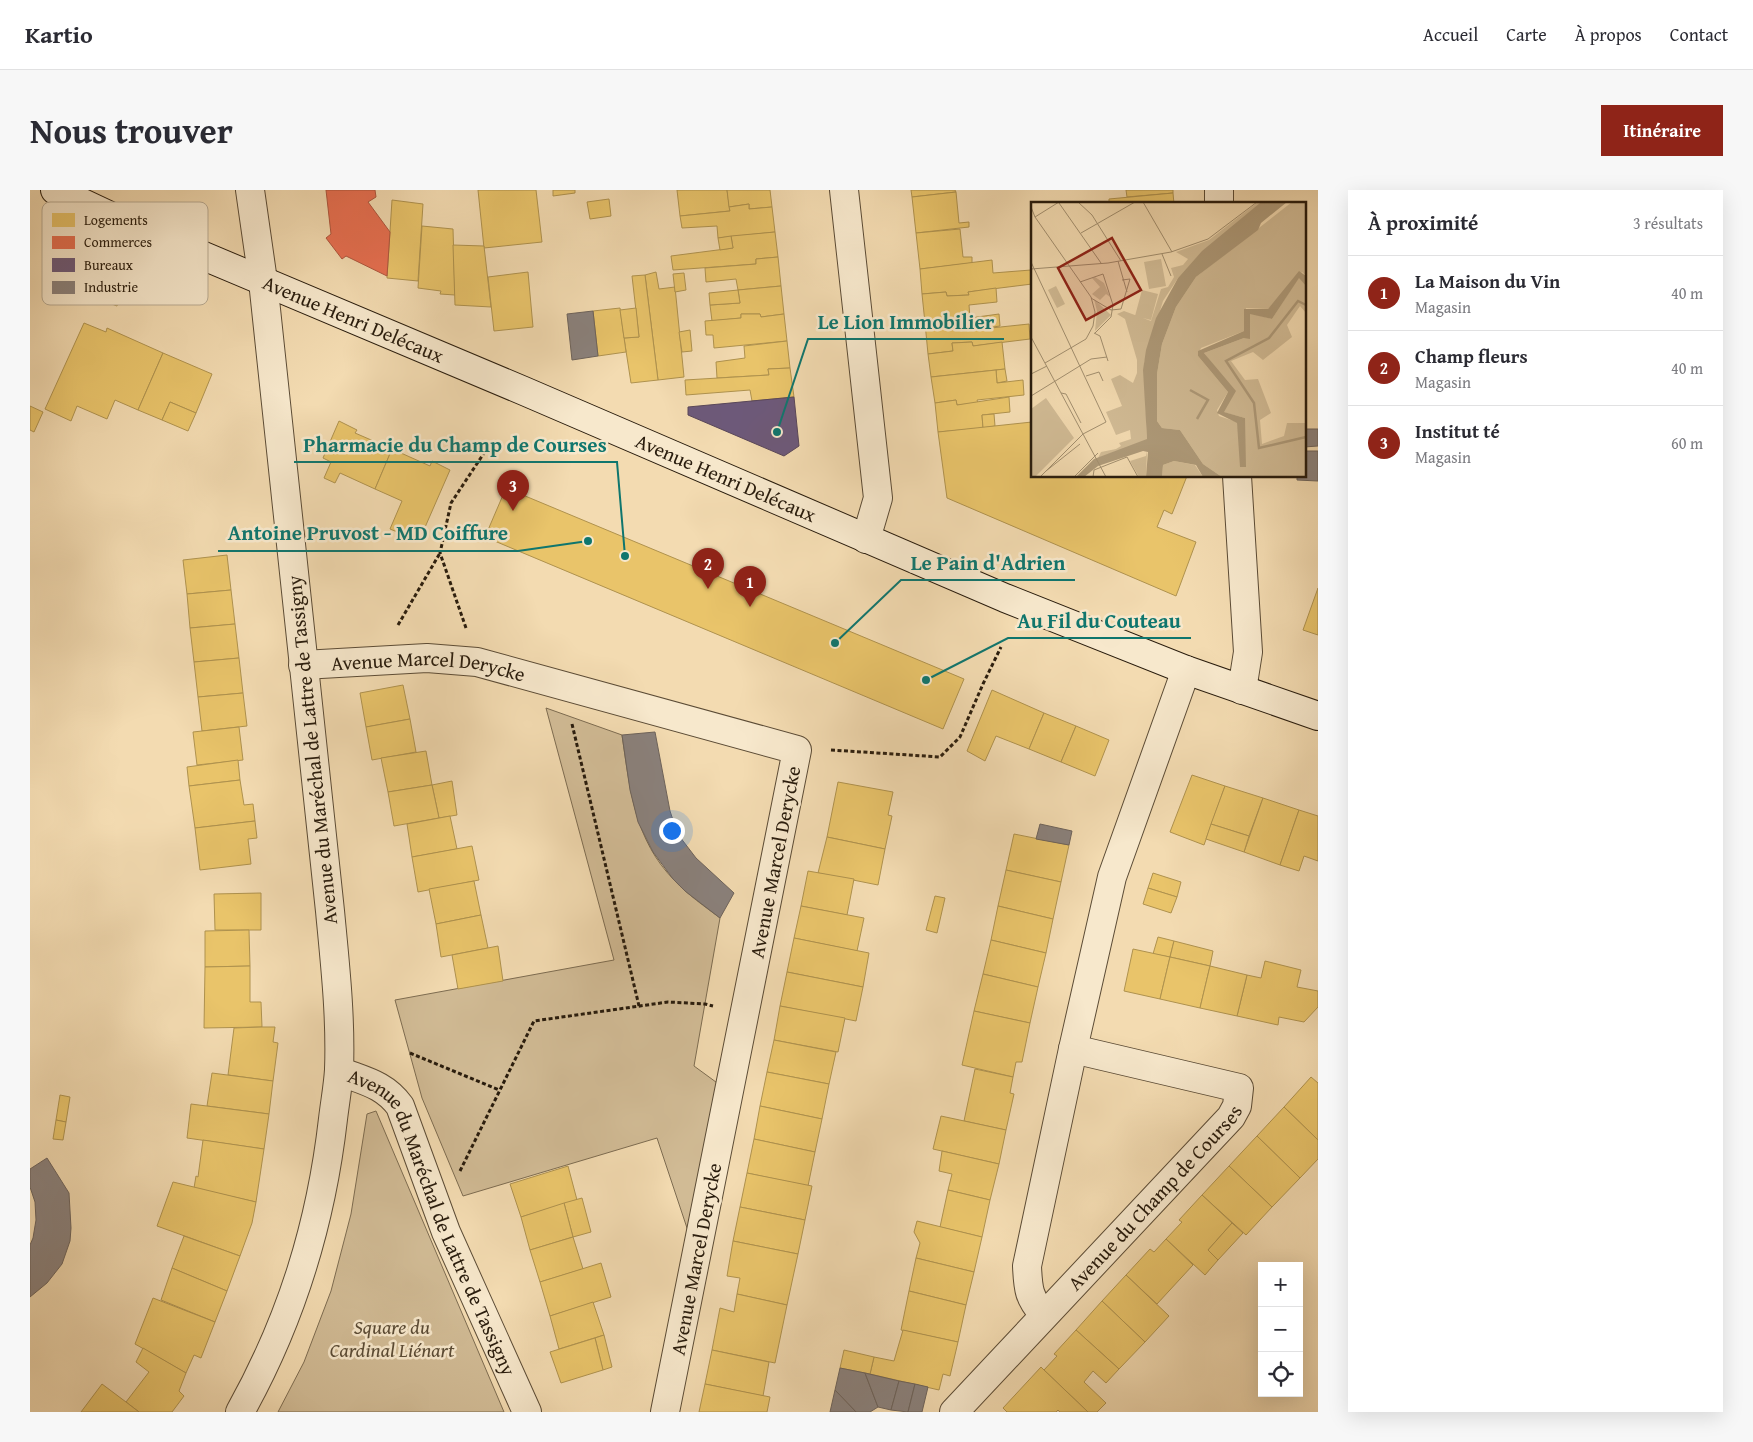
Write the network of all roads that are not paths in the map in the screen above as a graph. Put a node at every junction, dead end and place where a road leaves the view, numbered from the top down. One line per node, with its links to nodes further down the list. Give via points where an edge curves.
1 (55, 190): 4 (street, Avenue Henri Delécaux)
2 (250, 190): 6 (street, Avenue du Maréchal de Lattre de Tassigny)
3 (844, 190): 8 (street, via 878,498)
4 (80, 202)
5 (208, 258): 6 (street, Avenue Henri Delécaux)
6 (263, 281): 8 (street, Avenue Henri Delécaux); 9 (street, Avenue du Maréchal de Lattre de Tassigny)
7 (1236, 478): 11 (street, via 1248,652)
8 (866, 539): 10 (street, Avenue Henri Delécaux)
9 (303, 665): 14 (street, Avenue du Maréchal de Lattre de Tassigny, via 335,963); 18 (street, Avenue Marcel Derycke, via 426,658 477,662 797,750)
10 (1186, 670): 11 (street, Avenue Henri Delécaux); 13 (street, via 1112,877)
11 (1242, 690): 12 (street, Avenue Henri Delécaux)
12 (1318, 716)
13 (1073, 1049): 15 (street, via 1027,1266 1034,1303); 15 (street, Avenue du Champ de Courses, via 1239,1088 1238,1099 1231,1117)
14 (339, 1071): 16 (street, Avenue du Maréchal de Lattre de Tassigny, via 326,1170 309,1248 271,1354); 17 (street, Avenue du Maréchal de Lattre de Tassigny, via 383,1088 400,1106 438,1208)
15 (1044, 1316): 19 (street, Avenue du Champ de Courses)
16 (240, 1412)
17 (527, 1412)
18 (665, 1412)
19 (954, 1412)

